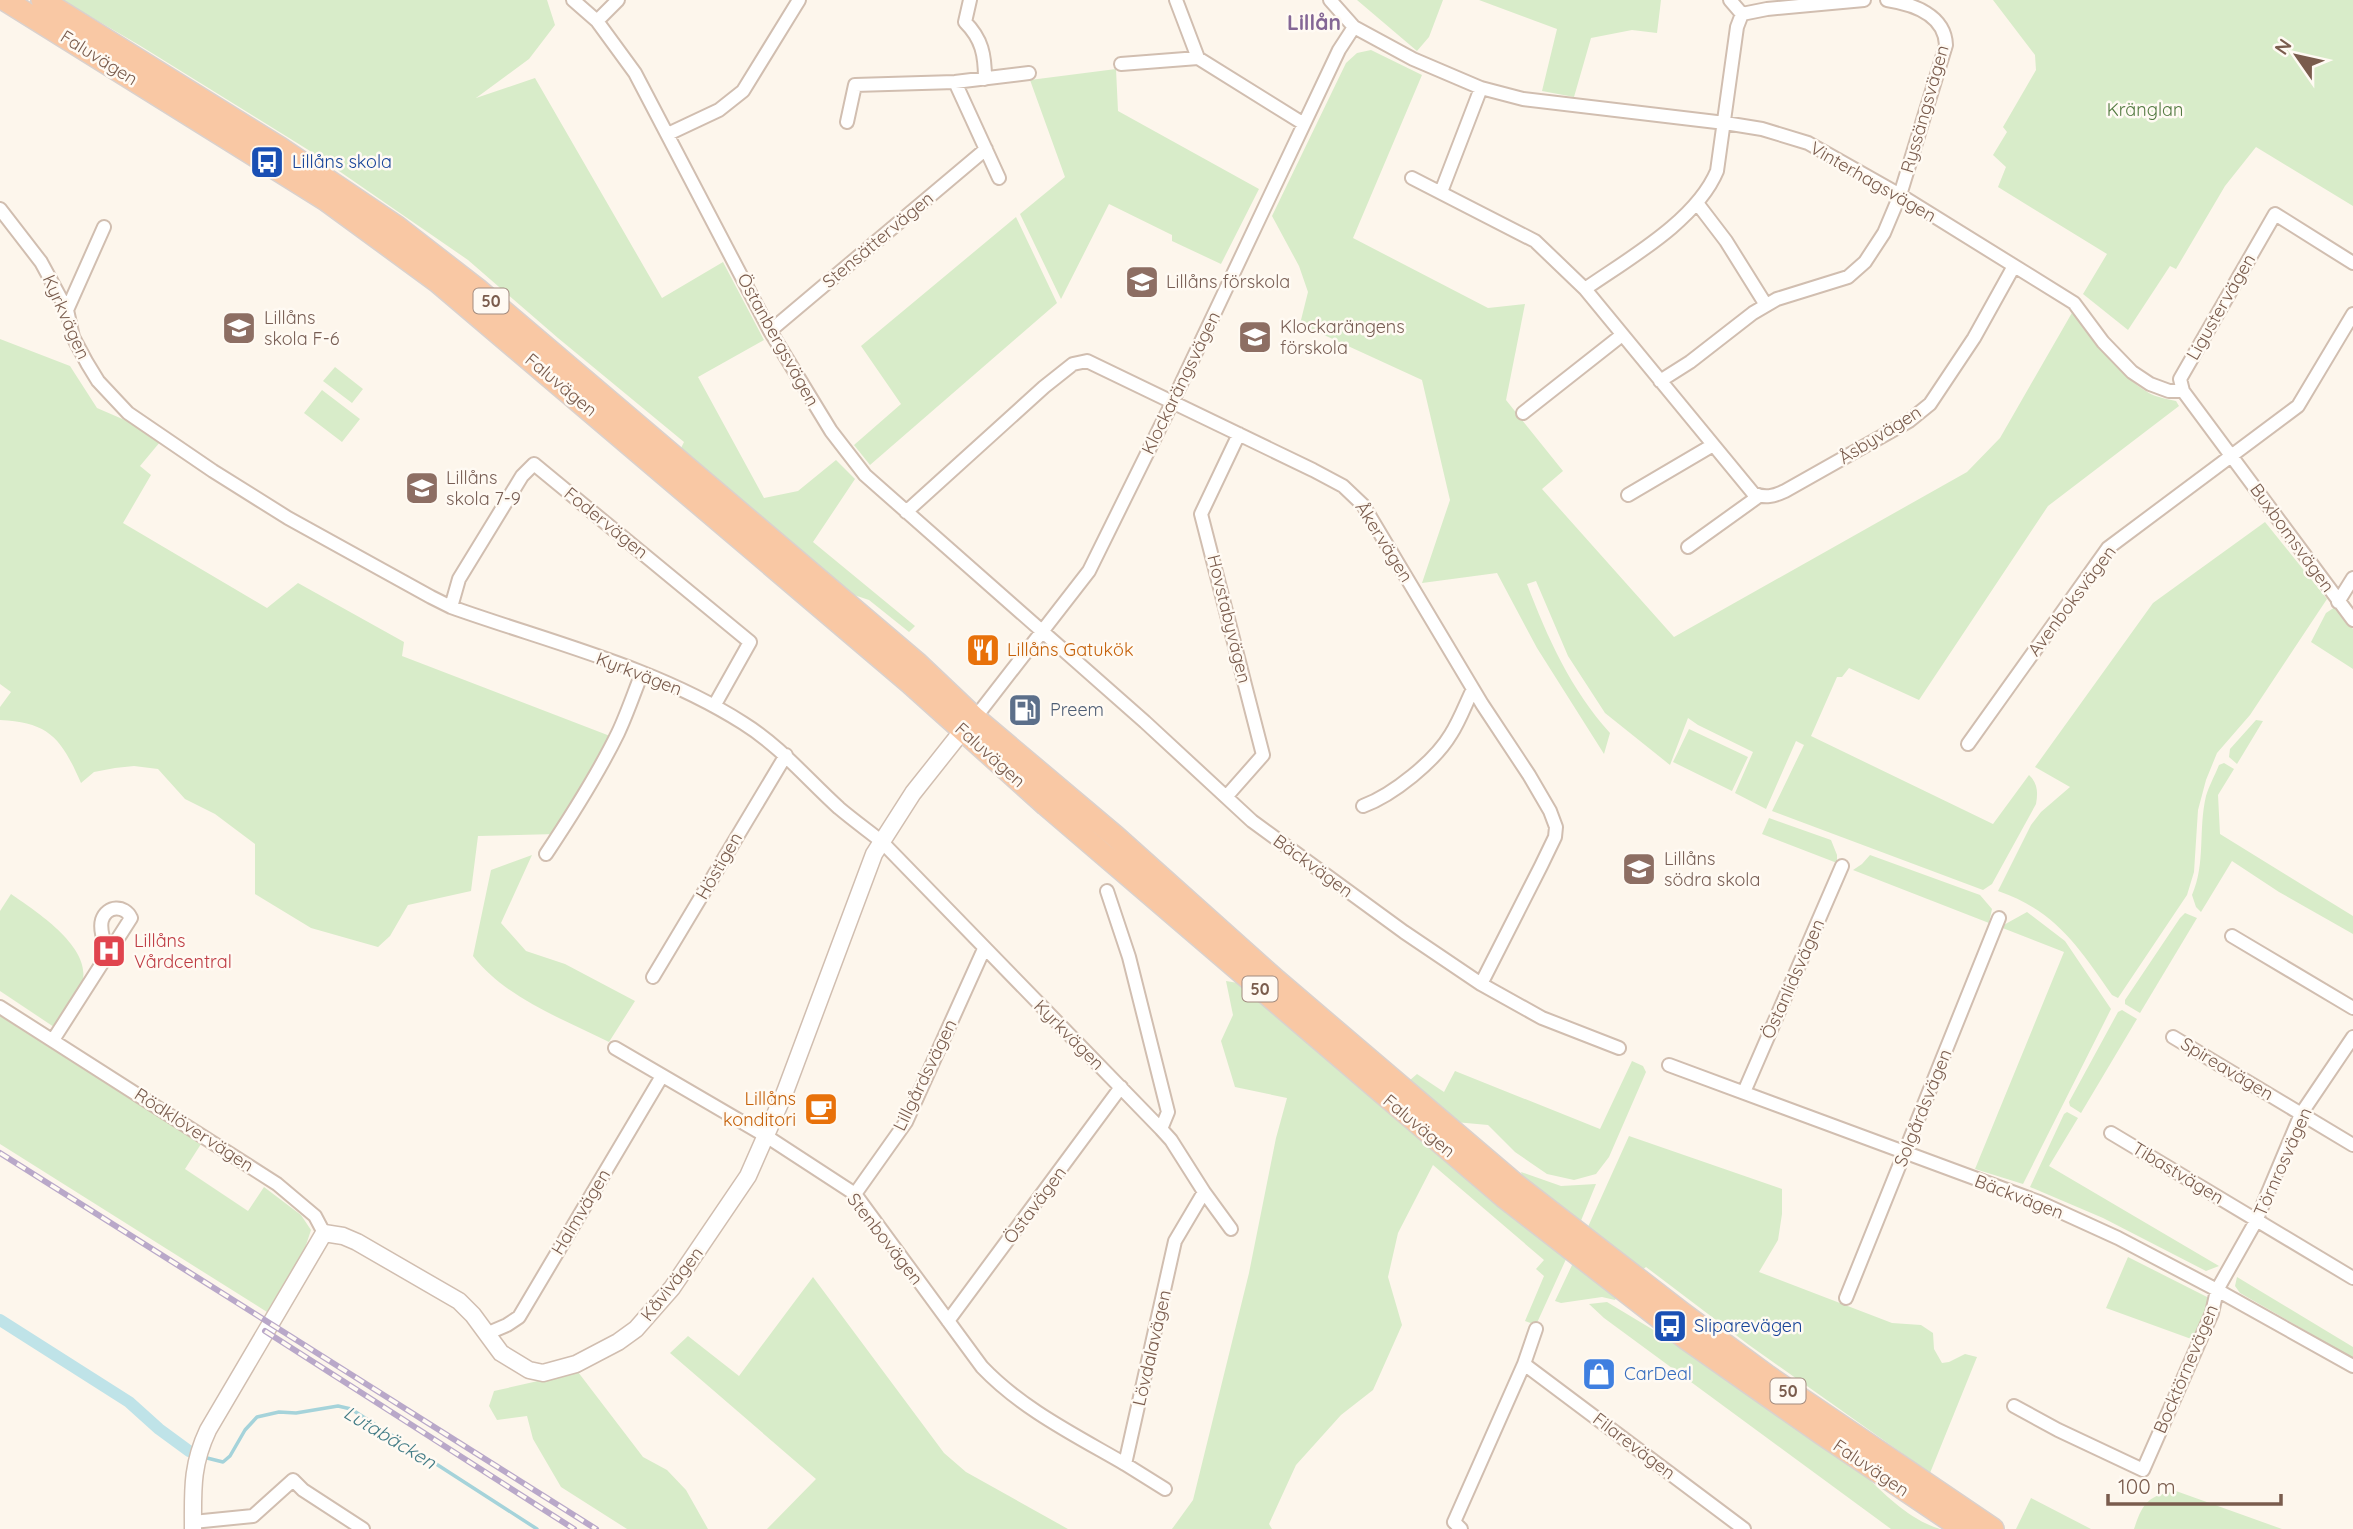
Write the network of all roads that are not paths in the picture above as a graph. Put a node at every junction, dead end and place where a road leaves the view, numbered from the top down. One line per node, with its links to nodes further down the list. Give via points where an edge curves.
1 (5, 0): 57 (highway, Faluvägen / 50, via 267,162 396,250)
2 (41, 0): 57 (highway, Faluvägen / 50, via 291,155 397,227 477,289)
3 (573, 0): 13 (street, Östanbergsvägen)
4 (618, 0): 13 (street)
5 (799, 0): 24 (street, via 743,91 719,110)
6 (970, 0): 18 (street, via 965,22 983,46)
7 (1176, 0): 15 (street)
8 (1329, 0): 14 (street, Vinterhagsvägen)
9 (1730, 0): 12 (street)
10 (1864, 0): 12 (street)
11 (1887, 0): 29 (street, Ryssängsvägen, via 1919,9 1938,23 1946,45)
12 (1742, 15): 22 (street)
13 (597, 21): 24 (street, Östanbergsvägen, via 635,73)
14 (1354, 27): 20 (street, Vinterhagsvägen, via 1413,60); 23 (street, Klockarängsvägen)
15 (1198, 58): 16 (street); 23 (street)
16 (1121, 64)
17 (1030, 73): 18 (street)
18 (985, 79): 19 (street)
19 (955, 82): 21 (street, via 855,85); 25 (street)
20 (1481, 88): 22 (street, Vinterhagsvägen, via 1523,100); 28 (street)
21 (847, 122)
22 (1725, 123): 29 (street, Vinterhagsvägen, via 1808,143); 30 (street, via 1717,171)
23 (1304, 124): 43 (street, Klockarängsvägen)
24 (668, 134): 39 (street, Östanbergsvägen)
25 (986, 149): 26 (street); 39 (street, Stensättervägen)
26 (999, 178)
27 (1412, 178): 28 (street)
28 (1441, 192): 35 (street, via 1535,242)
29 (1900, 195): 34 (street, Vinterhagsvägen); 36 (street, Ryssängsvägen, via 1876,248 1848,277)
30 (1697, 203): 35 (street); 36 (street)
31 (0, 209): 37 (street, Kyrkvägen, via 41,262)
32 (104, 227): 37 (street)
33 (2353, 263): 42 (street, Ligustervägen, via 2275,214 2180,379)
34 (2014, 266): 42 (street, Vinterhagsvägen, via 2074,303 2132,372 2150,384); 49 (street, Åsbyvägen, via 1930,404 1909,421 1785,491)
35 (1585, 289): 40 (street)
36 (1766, 305): 41 (street, Ryssängsvägen)
37 (67, 310): 54 (street, Kyrkvägen, via 73,337 87,363 128,413 288,518)
38 (2353, 314): 47 (street, via 2298,406)
39 (770, 331): 50 (street, Östanbergsvägen, via 854,463)
40 (1622, 335): 41 (street); 44 (street)
41 (1660, 381): 46 (street)
42 (2183, 391): 47 (street)
43 (1172, 403): 45 (street, Åkervägen); 50 (street, Åkervägen, via 1087,361 1073,364); 56 (street, Klockarängsvägen, via 1089,571)
44 (1523, 413)
45 (1239, 435): 59 (street, Åkervägen, via 1313,470 1356,497); 64 (street, Hovstabyvägen, via 1201,514 1263,755)
46 (1713, 444): 48 (street); 49 (street)
47 (2232, 456): 53 (street, Buxbomsvägen); 62 (street, Avenboksvägen, via 2108,548)
48 (1628, 495)
49 (1759, 496): 51 (street, Åsbyvägen)
50 (906, 512): 56 (street, Östanbergsvägen)
51 (1688, 547)
52 (2353, 578): 53 (street)
53 (2338, 602): 55 (street, Buxbomsvägen)
54 (451, 607): 58 (street, Kyrkvägen); 60 (street, Fodervägen, via 459,579 534,464 750,642)
55 (2353, 620)
56 (1043, 633): 61 (street, Klockarängsvägen); 64 (street, Bäckvägen)
57 (906, 667): 61 (highway, Faluvägen / 50)
58 (642, 673): 60 (street, Kyrkvägen); 67 (street, via 601,765)
59 (1473, 689): 65 (street, via 1451,735 1425,763 1404,783); 75 (street, Åkervägen, via 1529,775 1556,827 1546,856)
60 (714, 706): 63 (street, Kyrkvägen)
61 (969, 724): 66 (street, Kåvivägen); 98 (highway, Faluvägen / 50, via 1116,837)
62 (1968, 744)
63 (786, 755): 66 (street, Kyrkvägen); 74 (street, Höstigen)
64 (1226, 797): 75 (street, Bäckvägen, via 1292,852)
65 (1363, 806)
66 (881, 841): 72 (street, Kyrkvägen); 90 (street, Kåvivägen)
67 (545, 853)
68 (1842, 866): 86 (street, Östanlidsvägen)
69 (1107, 891): 88 (street, via 1168,1112)
70 (1999, 918): 92 (street, Solgårdsvägen)
71 (2232, 936): 77 (street)
72 (984, 949): 85 (street, Kyrkvägen); 94 (street, Lillgårdsvägen, via 906,1122)
73 (108, 953): 80 (street)
74 (653, 977)
75 (1480, 984): 82 (street, Bäckvägen, via 1542,1018)
76 (0, 1007): 80 (street, Rödklövervägen)
77 (2353, 1008)
78 (2174, 1037): 87 (street, Spireavägen)
79 (2353, 1037): 87 (street, Törnrosvägen)
80 (53, 1040): 97 (street, Rödklövervägen, via 277,1184 315,1216)
81 (615, 1048): 84 (street, Stenbovägen)
82 (1619, 1048)
83 (1669, 1065): 86 (street, Bäckvägen)
84 (662, 1076): 90 (street, Stenbovägen); 104 (street, Halmvägen, via 519,1317)
85 (1121, 1087): 88 (street, Kyrkvägen); 102 (street, Östavägen)
86 (1744, 1092): 92 (street, Bäckvägen)
87 (2301, 1114): 91 (street, Spireavägen); 95 (street, Törnrosvägen)
88 (1161, 1129): 93 (street, Kyrkvägen)
89 (2111, 1133): 95 (street, Tibastvägen)
90 (766, 1136): 94 (street, Stenbovägen); 104 (street, Kåvivägen, via 742,1186 672,1288 636,1329 618,1342 576,1364 543,1373 514,1362)
91 (2353, 1144)
92 (1905, 1151): 100 (street, Bäckvägen, via 2050,1207); 101 (street, Solgårdsvägen)
93 (1204, 1192): 96 (street, Kyrkvägen); 108 (street, Lövdalavägen, via 1175,1241)
94 (855, 1194): 102 (street, Stenbovägen)
95 (2256, 1220): 99 (street, Tibastvägen); 100 (street, Törnrosvägen)
96 (1231, 1229)
97 (324, 1233): 104 (street, Kåvivägen, via 357,1242 452,1296); 110 (street, via 199,1450 191,1491)
98 (1588, 1253): 114 (highway, Faluvägen / 50, via 1719,1362); 115 (highway, Faluvägen / 50)
99 (2353, 1278)
100 (2217, 1290): 106 (street, Bäckvägen); 107 (street, Bocktörnevägen, via 2213,1313 2143,1470)
101 (1846, 1298)
102 (948, 1321): 108 (street, Stenbovägen, via 982,1367 1016,1399)
103 (1536, 1329): 105 (street)
104 (486, 1334)
105 (1524, 1364): 111 (street); 113 (street, Filarevägen)
106 (2353, 1366)
107 (2014, 1406)
108 (1125, 1464): 109 (street)
109 (1165, 1489)
110 (193, 1526): 112 (street, via 253,1516 293,1480)
111 (1457, 1526)
112 (363, 1529)
113 (1744, 1529)
114 (1963, 1529)
115 (1993, 1529)

